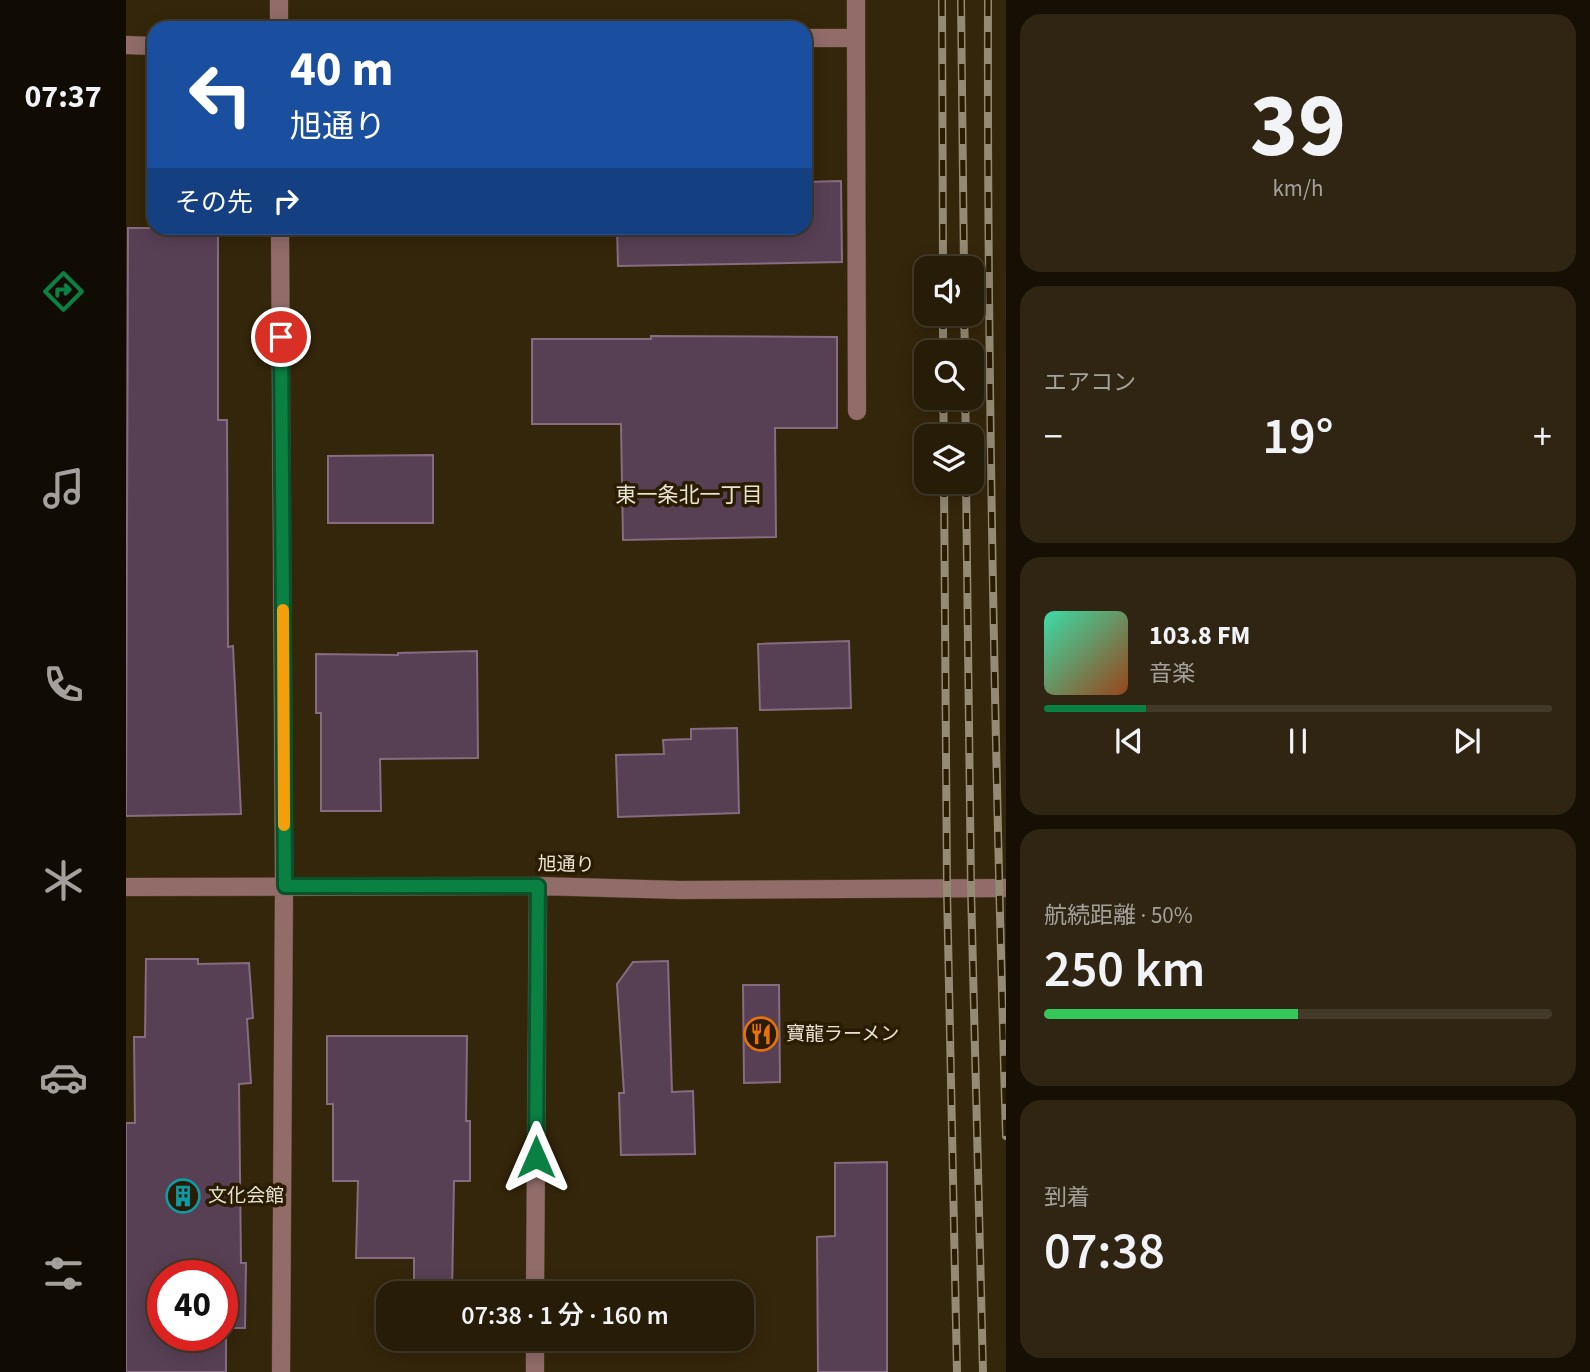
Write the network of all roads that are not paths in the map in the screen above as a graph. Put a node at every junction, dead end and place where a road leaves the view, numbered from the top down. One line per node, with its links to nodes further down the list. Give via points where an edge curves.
1 (279, 0): 3 (street)
2 (856, 0): 5 (street)
3 (279, 21)
4 (812, 38): 5 (street)
5 (856, 38): 9 (street)
6 (126, 46): 7 (street)
7 (147, 46)
8 (280, 235): 10 (street)
9 (857, 411)
10 (285, 886): 11 (street, 旭通り); 12 (street, 旭通り); 16 (street)
11 (538, 886): 13 (street, 旭通り); 14 (street)
12 (126, 887)
13 (1006, 888)
14 (535, 1281)
15 (535, 1351): 17 (street)
16 (281, 1372)
17 (535, 1372)

